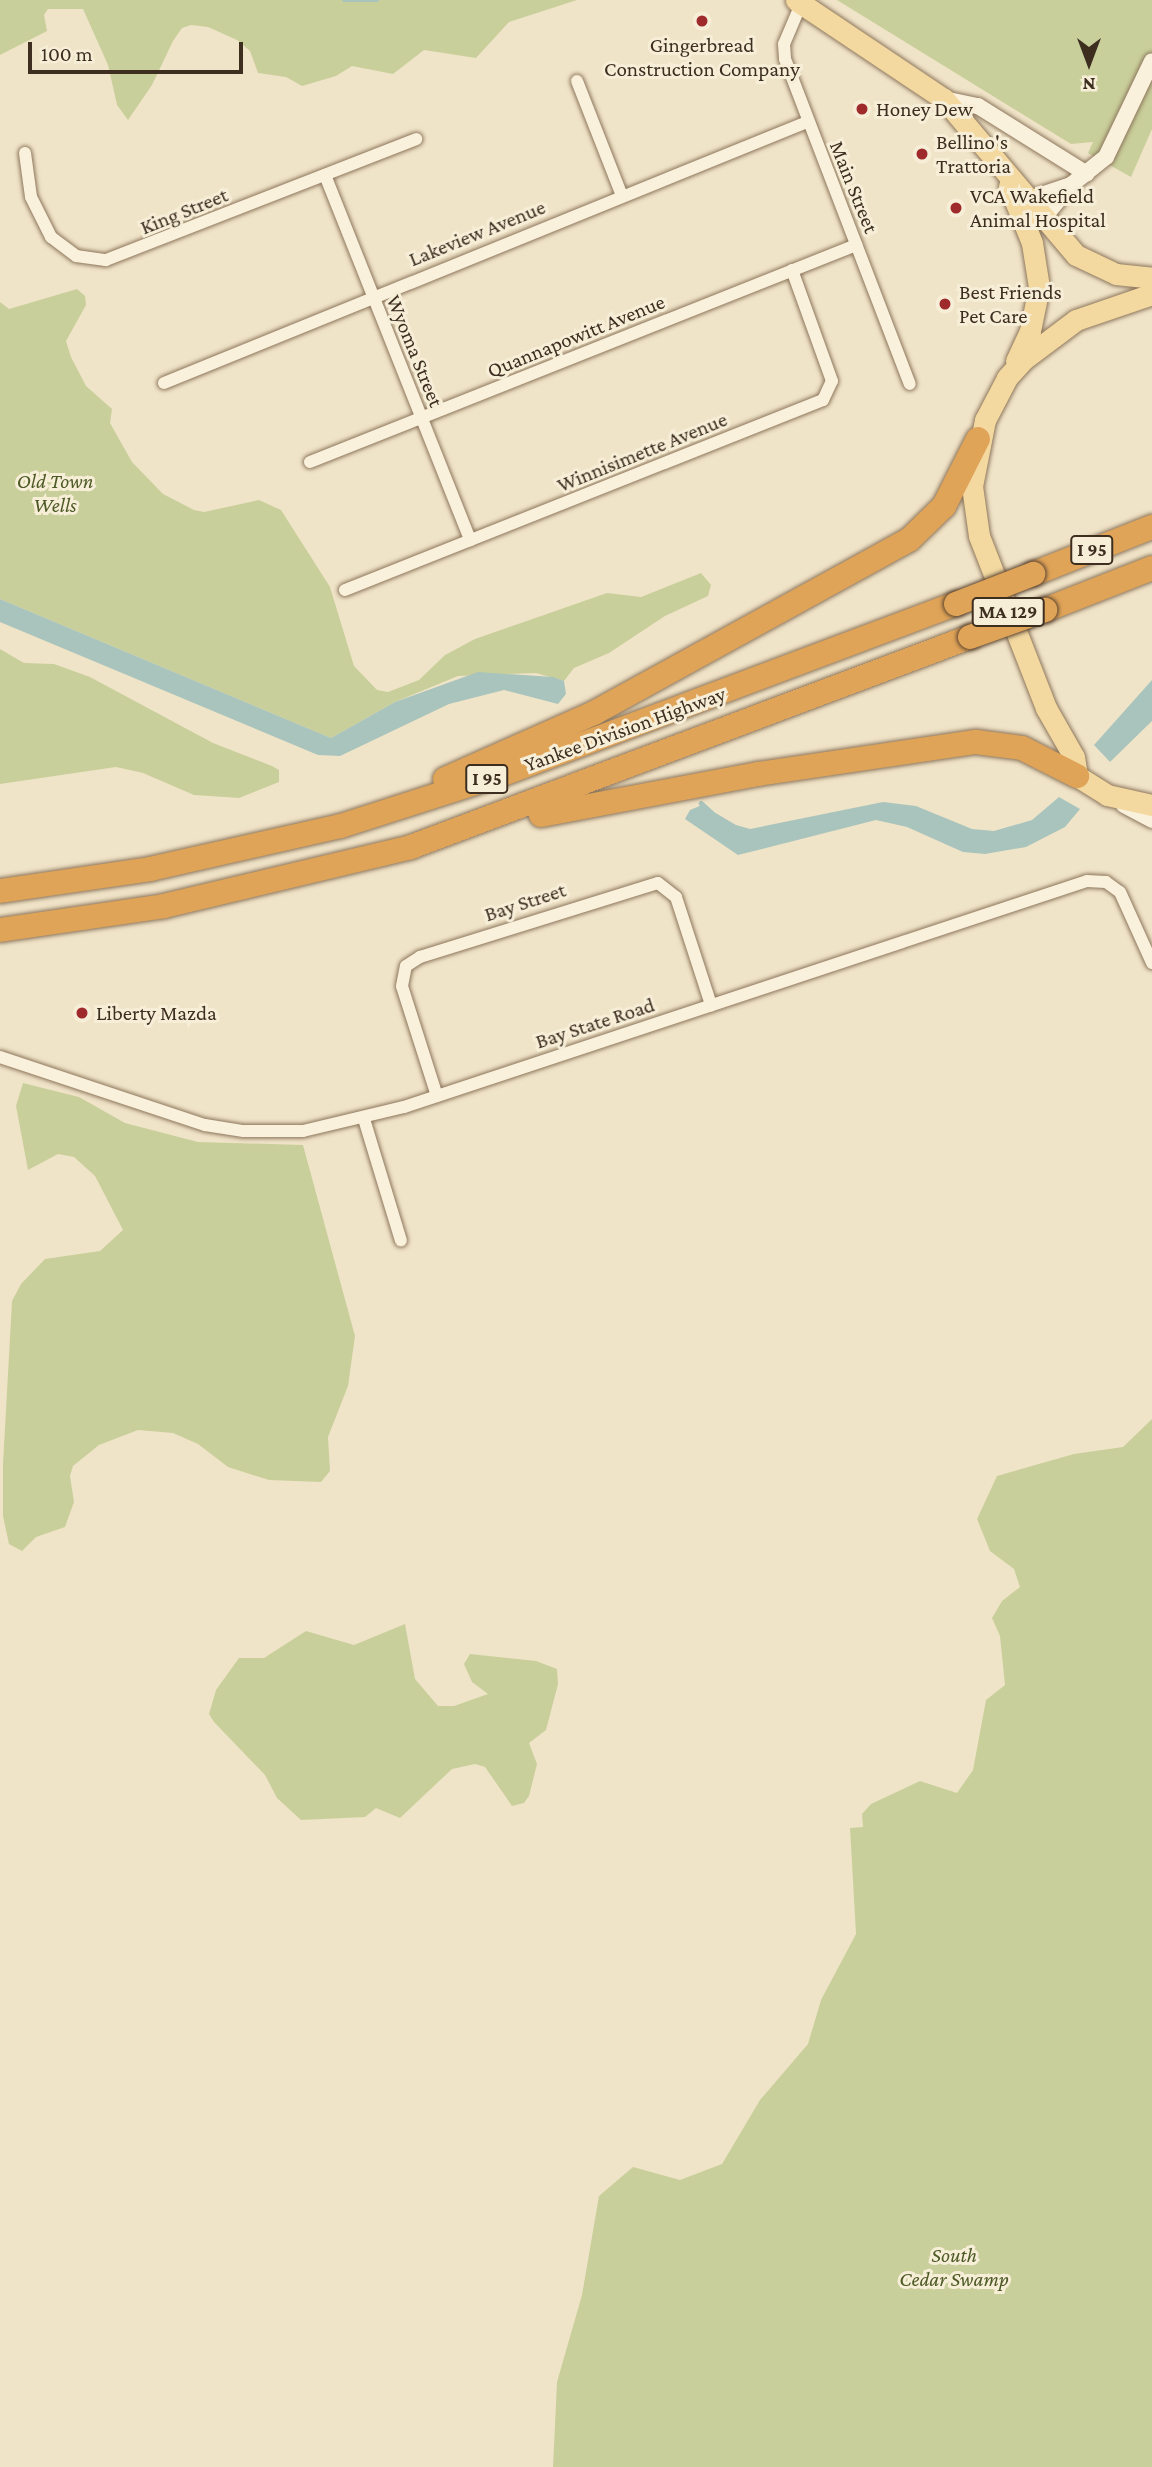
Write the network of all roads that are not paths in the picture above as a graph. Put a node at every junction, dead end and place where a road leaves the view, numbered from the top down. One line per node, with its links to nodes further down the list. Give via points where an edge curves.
1 (799, 2): 4 (main road, MA 129); 5 (street, Main Street, via 784,53)
2 (1152, 61): 9 (street, via 1108,152)
3 (577, 81): 12 (street)
4 (944, 99): 8 (main road, MA 129); 9 (street, via 974,103)
5 (807, 122): 12 (street, Lakeview Avenue); 15 (street, Main Street)
6 (416, 139): 10 (street, King Street)
7 (25, 153): 10 (street, King Street, via 31,197 46,229 63,249 90,260 121,257)
8 (998, 162): 13 (main road, MA 129); 20 (main road, MA 129, via 1032,243 1039,287 1030,331)
9 (1087, 174): 11 (street)
10 (325, 175): 19 (street, Wyoma Street)
11 (1071, 185): 13 (street); 14 (street)
12 (622, 196): 19 (street, Lakeview Avenue)
13 (1029, 199): 14 (main road, MA 129)
14 (1044, 217): 17 (main road, MA 129, via 1088,263 1115,274)
15 (856, 245): 16 (street, Quannapowitt Avenue); 22 (street, Main Street)
16 (792, 270): 23 (street, Quannapowitt Avenue); 27 (street, Winnisimette Avenue, via 832,381 823,400)
17 (1152, 278)
18 (1152, 294): 20 (main road, via 1076,320 1051,336)
19 (372, 295): 21 (street, Lakeview Avenue); 23 (street, Wyoma Street)
20 (1007, 378): 24 (main road, MA 129)
21 (164, 383)
22 (909, 384)
23 (421, 418): 25 (street, Quannapowitt Avenue); 27 (street, Wyoma Street)
24 (978, 439): 30 (main road, MA 129, via 972,486 979,536 1046,708 1074,757); 34 (highway, via 944,506 909,540 594,713)
25 (310, 462)
26 (1152, 527): 34 (highway, Yankee Division Highway / I 95, bridge, via 512,771)
27 (470, 540): 29 (street, Winnisimette Avenue)
28 (1152, 568): 35 (highway, Yankee Division Highway / I 95, bridge)
29 (345, 590)
30 (1077, 776): 31 (main road); 35 (highway, via 1021,748 964,744 613,799)
31 (1107, 795): 32 (main road); 33 (street)
32 (1152, 805)
33 (1152, 820)
34 (341, 825): 36 (highway, Yankee Division Highway / I 95, via 229,853)
35 (411, 846): 37 (highway, Yankee Division Highway / I 95, via 164,905)
36 (0, 891)
37 (0, 930)
38 (1152, 963): 39 (street, Bay State Road, via 1124,897 1112,884 1094,880)
39 (711, 1005): 41 (street, Bay State Road); 41 (street, Bay Street, via 676,897 658,883 420,957 406,966 402,986)
40 (0, 1057): 42 (street, Bay State Road, via 133,1104 222,1129 283,1132)
41 (437, 1096): 42 (street, Bay State Road)
42 (364, 1119): 43 (street)
43 (401, 1241)

